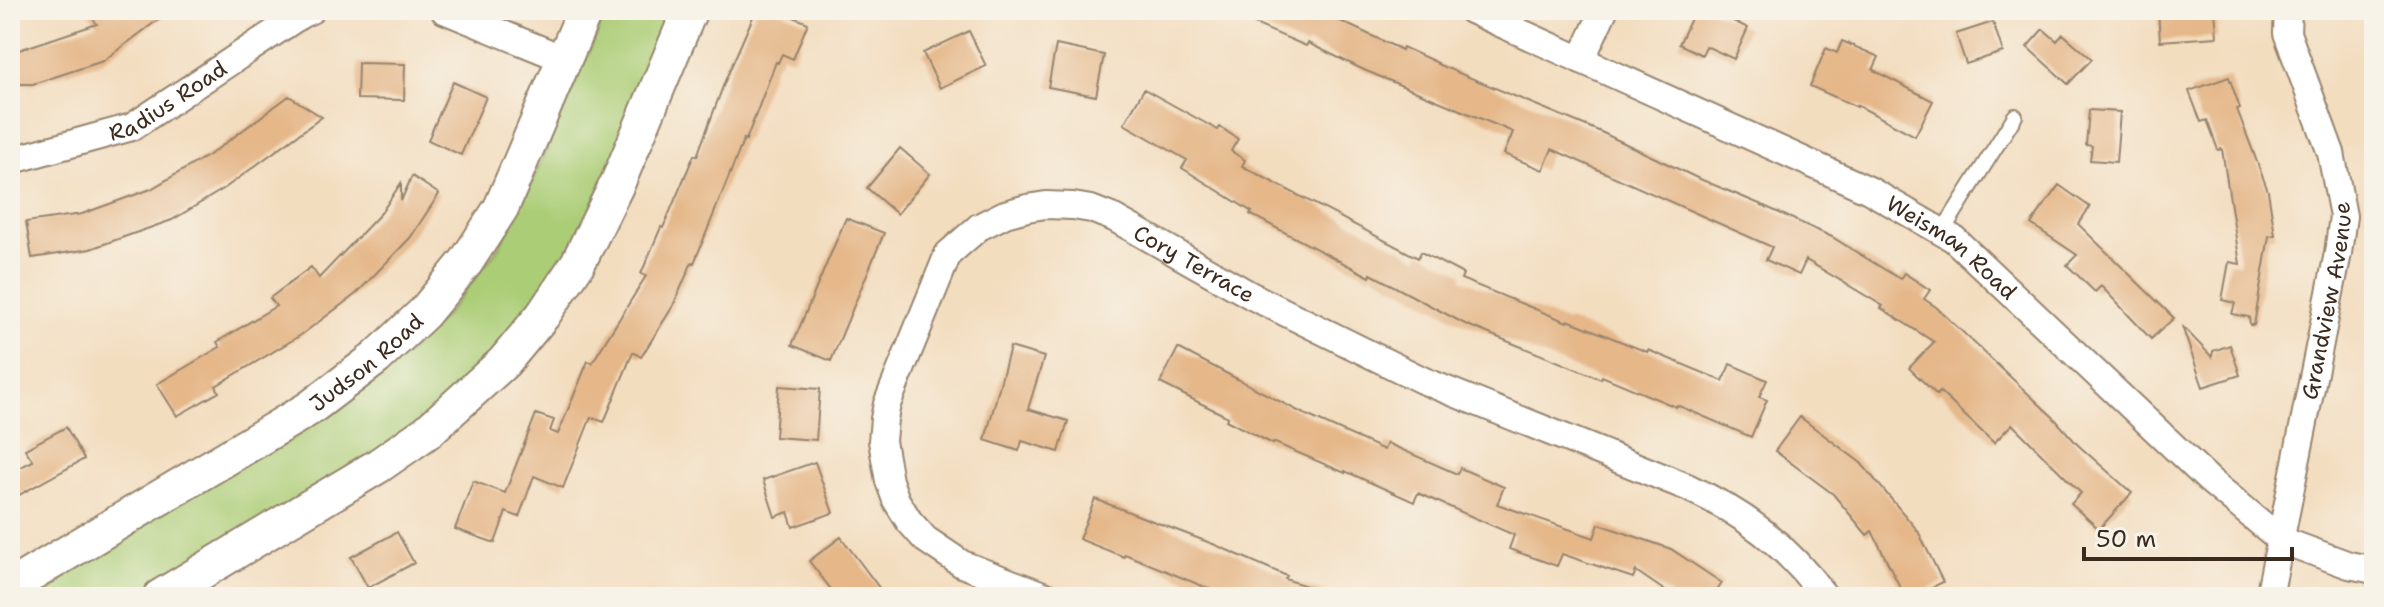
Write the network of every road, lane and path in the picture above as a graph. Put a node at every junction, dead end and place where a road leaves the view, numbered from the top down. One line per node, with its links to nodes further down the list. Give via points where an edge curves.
1 (311, 10): 11 (street, Radius Road, via 132,127)
2 (444, 10): 8 (street)
3 (585, 10): 8 (street, Judson Road)
4 (690, 10): 16 (street, via 578,263 504,362 427,432 378,466)
5 (1471, 10): 9 (street, Weisman Road)
6 (1604, 10): 9 (street)
7 (2288, 10): 13 (street, Grandview Avenue, via 2287,33 2331,153 2343,216)
8 (564, 59): 15 (street, Judson Road, via 501,208 466,262 414,322 310,408)
9 (1581, 60): 12 (street, Weisman Road, via 1869,190)
10 (2015, 116): 12 (lane)
11 (10, 157)
12 (1942, 232): 13 (street, Weisman Road, via 2209,480)
13 (2281, 540): 14 (street, Weisman Road); 19 (street, Grandview Avenue)
14 (2374, 570)
15 (10, 587)
16 (160, 597)
17 (1048, 597): 18 (street, Cory Terrace, via 962,564 925,539 896,500 882,441 887,404 948,254 979,227 1046,205 1091,209 1114,218 1252,296 1422,380 1723,504 1785,550)
18 (1825, 597)
19 (2269, 597)

